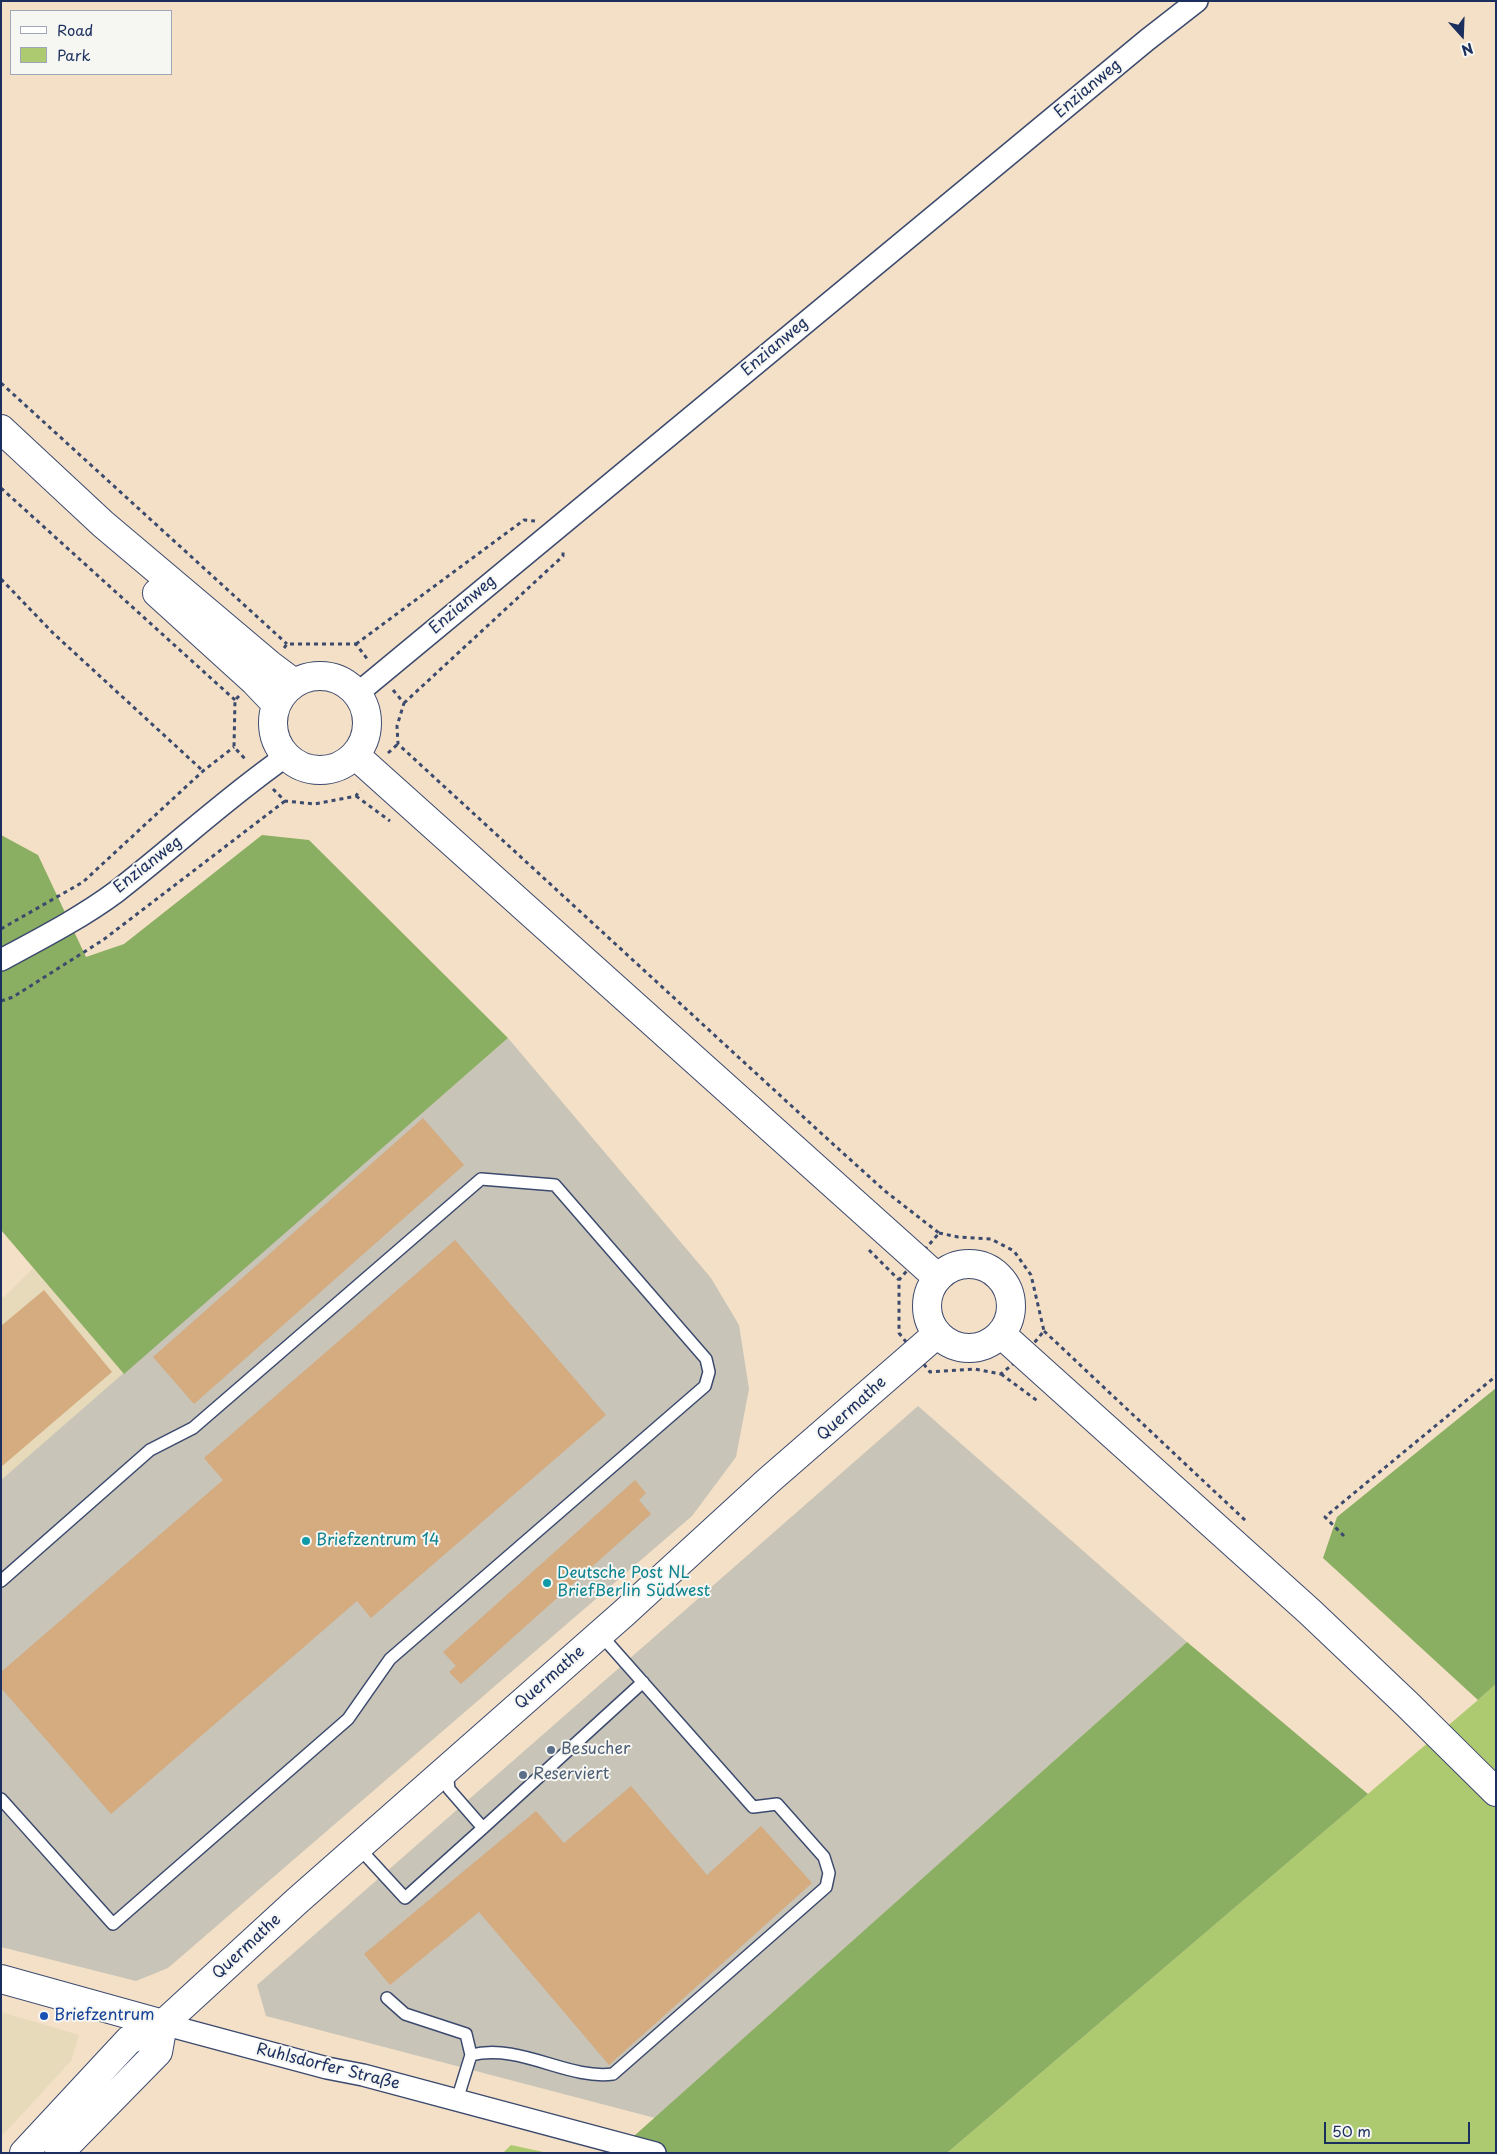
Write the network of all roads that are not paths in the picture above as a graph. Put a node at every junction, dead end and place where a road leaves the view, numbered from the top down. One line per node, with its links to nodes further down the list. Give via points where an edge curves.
1 (1197, 1): 6 (street, Enzianweg, via 358,692)
2 (1, 429): 4 (main road)
3 (1, 454): 4 (main road)
4 (262, 674): 5 (main road); 7 (main road)
5 (294, 683): 6 (main road, via 307,677 322,676 343,682); 7 (main road)
6 (359, 696): 9 (main road, via 366,711)
7 (276, 704): 8 (main road, via 272,732)
8 (285, 756): 9 (main road, via 308,770); 10 (street, Enzianweg, via 114,893 38,941)
9 (365, 764): 11 (main road)
10 (1, 960)
11 (938, 1278): 12 (main road, via 927,1299 927,1312); 13 (main road, via 963,1264 992,1270 1003,1280 1010,1293 1012,1307 1009,1322)
12 (936, 1334): 13 (main road, via 962,1348 990,1344); 15 (main road, Quermathe)
13 (1001, 1334): 18 (main road, via 1310,1612)
14 (1, 1581): 19 (lane, via 150,1450 193,1428 480,1179 555,1185 706,1359 709,1372 705,1386 390,1659 348,1719 113,1924)
15 (600, 1634): 16 (lane); 17 (main road, Quermathe)
16 (643, 1682): 20 (lane); 25 (lane, via 754,1807 777,1804 824,1857 829,1873 826,1888 613,2074 598,2076 524,2056 486,2051)
17 (446, 1770): 20 (lane, via 449,1789); 21 (main road, Quermathe)
18 (1496, 1792)
19 (1, 1799)
20 (484, 1828): 21 (lane, via 405,1898)
21 (359, 1848): 24 (main road, Quermathe)
22 (1, 1979): 24 (main road, Ruhlsdorfer Straße)
23 (387, 1998): 25 (lane, via 405,2014 466,2034)
24 (163, 2024): 26 (street, Ruhlsdorfer Straße); 27 (main road, Quermathe, via 129,2040); 28 (main road, via 158,2052)
25 (471, 2054): 26 (lane)
26 (457, 2100): 29 (street, Ruhlsdorfer Straße)
27 (24, 2153)
28 (59, 2153)
29 (655, 2153)

